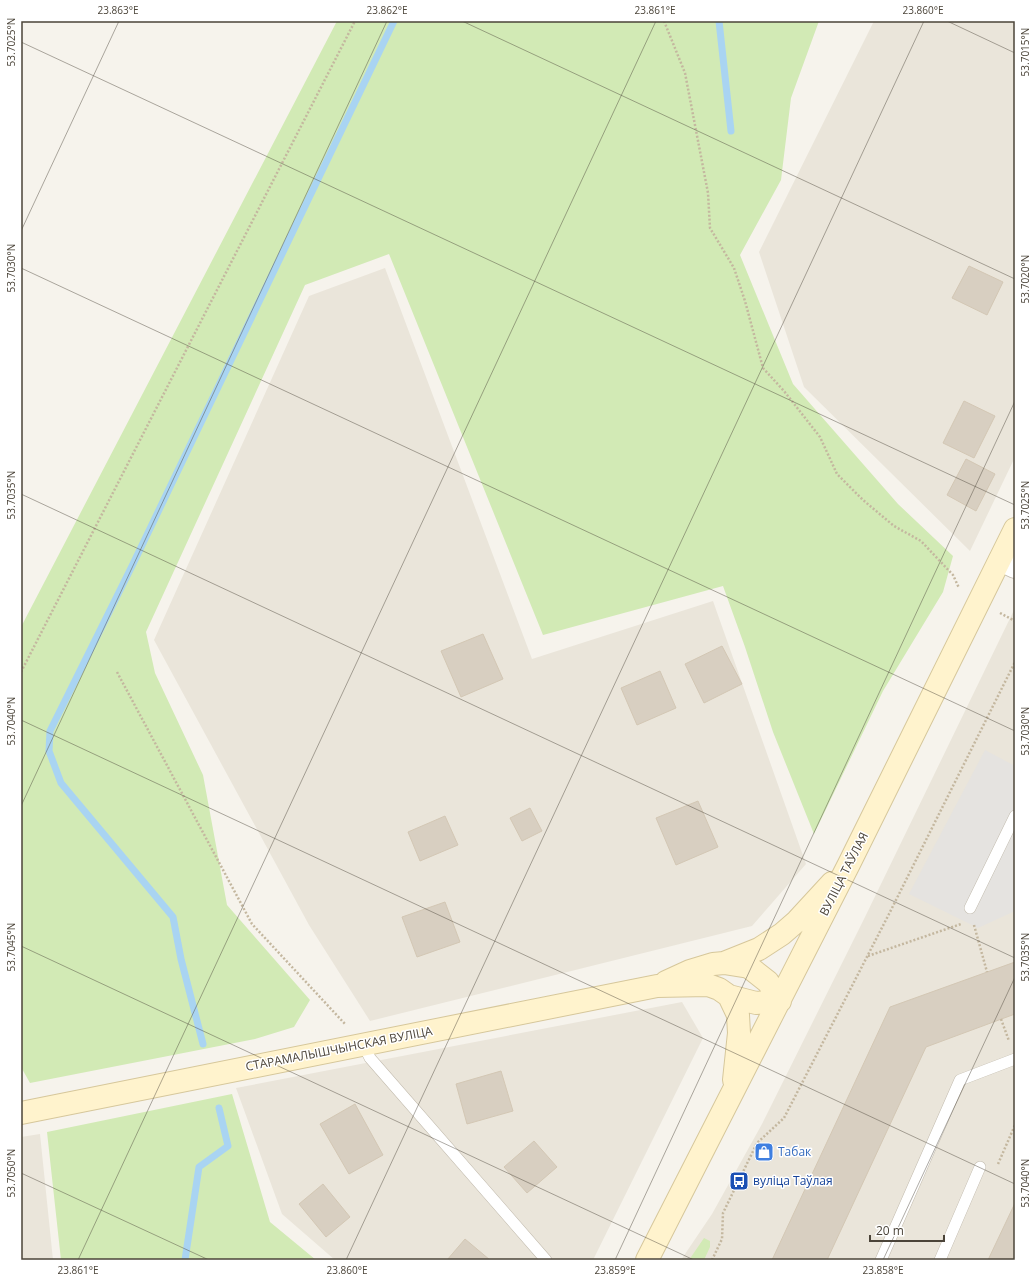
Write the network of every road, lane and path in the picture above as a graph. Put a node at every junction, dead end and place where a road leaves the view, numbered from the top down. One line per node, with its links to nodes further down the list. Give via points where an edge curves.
1 (355, 21): 7 (path)
2 (664, 21): 5 (path, via 685,73 708,193 710,228 734,268 763,368 820,437 837,474 862,500 894,526 921,541 953,575)
3 (1015, 529): 4 (main road, ВУЛІЦА ТАЎЛАЯ)
4 (1007, 563): 10 (main road, ВУЛІЦА ТАЎЛАЯ)
5 (961, 593)
6 (1015, 662): 13 (path)
7 (21, 672)
8 (117, 672): 21 (path, via 252,924)
9 (1015, 816): 11 (lane)
10 (849, 864): 14 (main road, via 782,934 759,949); 18 (main road, ВУЛІЦА ТАЎЛАЯ)
11 (970, 908): 12 (path)
12 (973, 920): 13 (path); 15 (path)
13 (868, 956): 28 (path, via 784,1118 757,1143 723,1213 722,1239)
14 (724, 963): 16 (main road, via 713,964); 18 (main road, via 749,967 768,982)
15 (987, 972)
16 (656, 986): 17 (main road, via 708,985); 21 (main road, СТАРАМАЛЫШЧЫНСКАЯ ВУЛІЦА)
17 (730, 996): 18 (main road, via 756,1003); 23 (main road, via 738,1015 739,1033)
18 (780, 1001): 23 (main road, ВУЛІЦА ТАЎЛАЯ)
19 (1001, 1019): 20 (path)
20 (1008, 1041)
21 (362, 1044): 24 (main road, СТАРАМАЛЫШЧЫНСКАЯ ВУЛІЦА); 26 (lane, via 370,1058)
22 (1015, 1059): 29 (lane, via 960,1080)
23 (733, 1093): 27 (main road, ВУЛІЦА ТАЎЛАЯ)
24 (21, 1113)
25 (980, 1167): 30 (lane)
26 (546, 1260)
27 (647, 1260)
28 (712, 1260)
29 (881, 1260)
30 (940, 1260)

